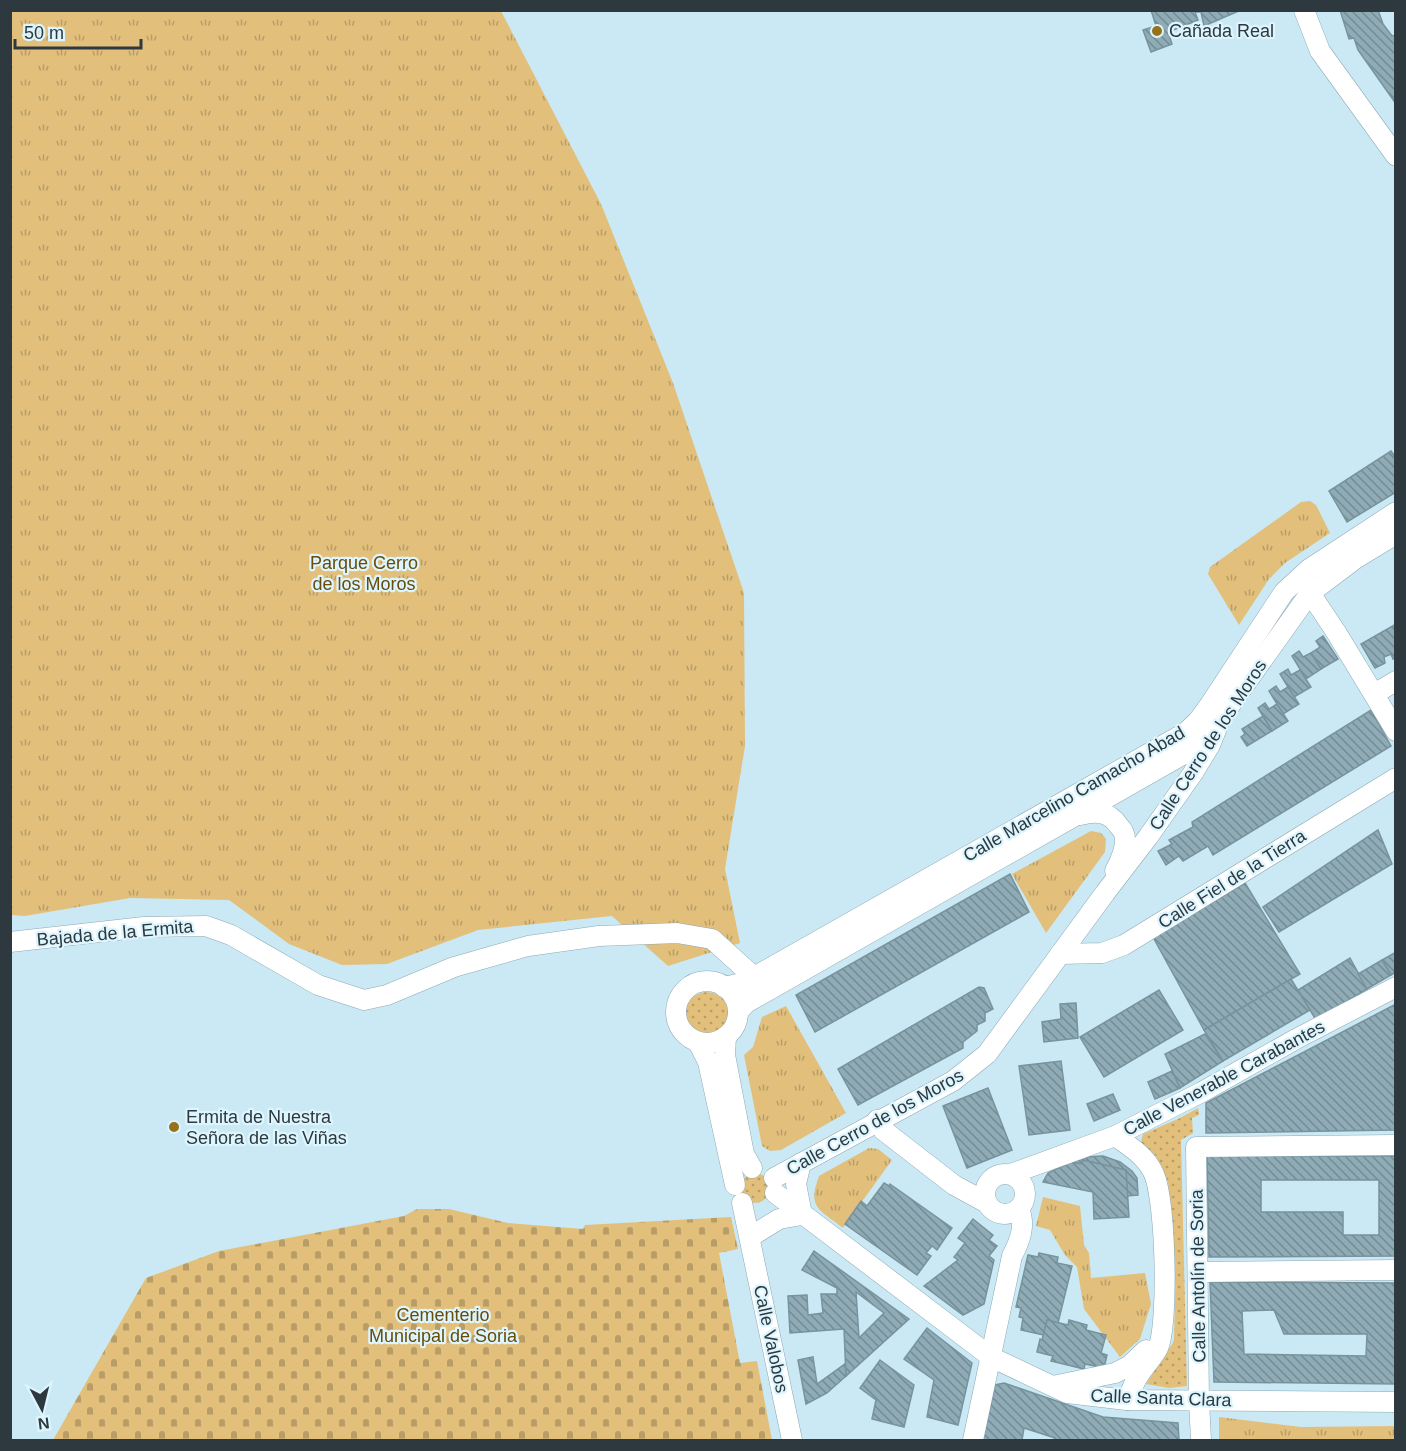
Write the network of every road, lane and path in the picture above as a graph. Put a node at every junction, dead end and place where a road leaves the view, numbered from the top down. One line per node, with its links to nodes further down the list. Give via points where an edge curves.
1 (1304, 10): 2 (street, via 1320,51)
2 (1395, 156)
3 (1395, 512): 15 (street, Calle Marcelino Camacho Abad, via 1309,569 1284,592 1209,706 1185,733)
4 (1395, 534): 5 (street, Calle Cerro de los Moros)
5 (1310, 593): 7 (street); 8 (street, Calle Cerro de los Moros)
6 (1395, 681): 7 (street)
7 (1374, 694): 9 (street)
8 (1221, 718): 11 (street, Calle Marcelino Camacho Abad, via 1200,743 1182,755); 12 (street, Calle Cerro de los Moros, via 1193,773)
9 (1395, 731)
10 (1395, 778): 14 (street, Calle Fiel de la Tierra, via 1124,945 1102,953)
11 (1068, 819): 12 (street, Calle Cerro de los Moros, via 1104,813 1122,829 1123,855); 18 (street, Calle Marcelino Camacho Abad, via 746,1003)
12 (1105, 893): 14 (street, Calle Cerro de los Moros)
13 (10, 942): 15 (street, Bajada de la Ermita, via 144,927 206,926 231,935 318,985 364,1000 387,995 454,967 518,949 599,936 677,933 712,939)
14 (1060, 954): 21 (street, Calle Cerro de los Moros, via 978,1063 953,1081)
15 (754, 977): 16 (street, Calle Marcelino Camacho Abad)
16 (724, 987): 18 (street, via 732,994); 20 (street, via 704,982 685,991 679,999 676,1010 681,1030)
17 (1395, 987): 22 (street, Calle Venerable Carabantes)
18 (738, 1012): 19 (street, via 737,1021)
19 (726, 1036): 20 (street, via 709,1043); 30 (street, Calle Santa Clara, via 725,1055 744,1154 752,1167 764,1169)
20 (698, 1042): 30 (street, Calle Valobos)
21 (877, 1120): 25 (street, Calle Cerro de los Moros); 28 (street, via 883,1130)
22 (1115, 1136): 24 (street, Calle Venerable Carabantes); 36 (street, Calle Antolín de Soria, via 1136,1151 1152,1170 1159,1188)
23 (1395, 1145): 35 (street, Calle Antolín de Soria, via 1196,1147)
24 (1049, 1160): 26 (street, Calle Venerable Carabantes); 29 (street, Calle Venerable Carabantes)
25 (801, 1163): 30 (street, Calle Cerro de los Moros); 32 (street, via 796,1184)
26 (1011, 1174): 27 (street, via 998,1174); 29 (street)
27 (988, 1182): 28 (street); 31 (street, via 985,1193)
28 (954, 1185): 31 (street)
29 (1025, 1188): 31 (street, via 1025,1200)
30 (758, 1195): 32 (street, Calle Santa Clara); 33 (street, Calle Valobos)
31 (1003, 1209): 37 (street, via 1012,1256)
32 (802, 1215): 33 (street, via 779,1220); 37 (street, Calle Santa Clara)
33 (750, 1237): 42 (street, Calle Valobos)
34 (1395, 1270): 35 (street)
35 (1199, 1272): 40 (street, Calle Antolín de Soria)
36 (1163, 1330): 38 (street, Calle Antolín de Soria, via 1130,1366 1115,1373); 39 (street, Calle Antolín de Soria, via 1158,1349 1138,1375)
37 (992, 1357): 38 (street, Calle Santa Clara); 43 (street)
38 (1053, 1386): 39 (street, Calle Santa Clara, via 1067,1393)
39 (1127, 1400): 40 (street, Calle Santa Clara)
40 (1199, 1401): 41 (street, Calle Santa Clara); 44 (street, Calle Antolín de Soria)
41 (1395, 1402)
42 (792, 1440)
43 (973, 1440)
44 (1201, 1440)

